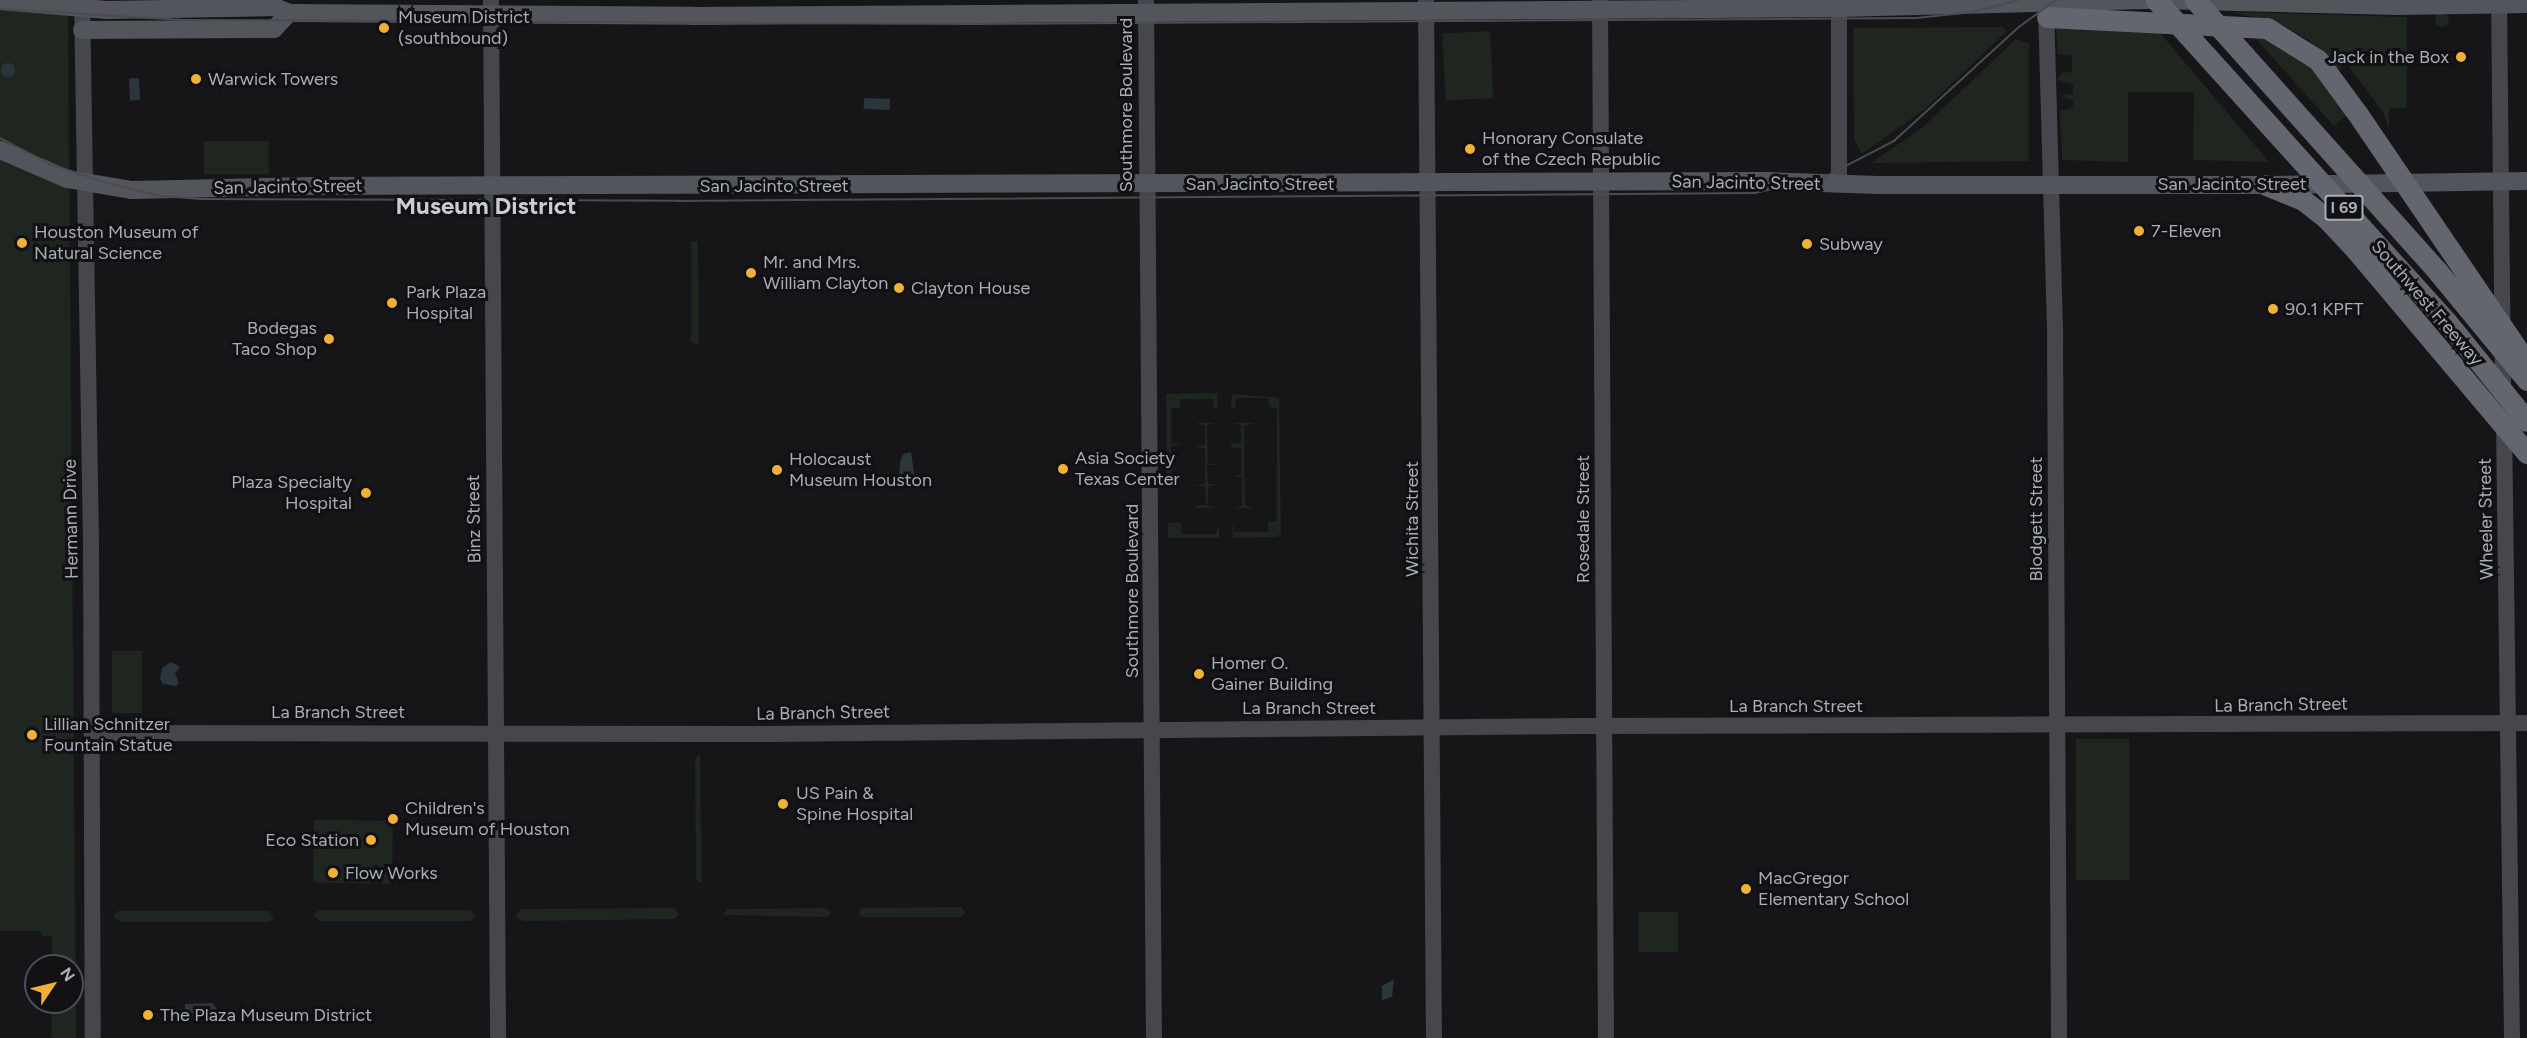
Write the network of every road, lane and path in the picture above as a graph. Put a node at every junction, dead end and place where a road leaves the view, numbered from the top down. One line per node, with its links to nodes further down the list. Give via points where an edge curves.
1 (2156, 0): 28 (highway, Southwest Freeway / I 69, bridge, via 2447,322)
2 (2195, 0): 27 (highway, Southwest Freeway / I 69, bridge, via 2438,272)
3 (0, 1): 5 (main road)
4 (2499, 2): 8 (main road); 12 (main road); 16 (street, Wheeler Street)
5 (82, 4): 13 (main road, via 275,7); 14 (street, Hermann Drive)
6 (1426, 4): 9 (main road); 11 (main road); 22 (street, Wichita Street)
7 (1839, 4): 9 (main road); 12 (main road); 23 (street)
8 (2527, 4)
9 (1600, 5): 19 (street, Rosedale Street)
10 (491, 6): 11 (main road, via 693,16); 13 (main road); 25 (street, Binz Street)
11 (1146, 6): 21 (street, Southmore Boulevard)
12 (2046, 7): 20 (street, Blodgett Street); 26 (highway, bridge, via 2267,28 2318,60)
13 (289, 13): 14 (main road, via 274,29)
14 (82, 30): 18 (street, Hermann Drive)
15 (0, 150): 18 (main road, San Jacinto Street, via 48,173)
16 (2502, 181): 17 (main road, San Jacinto Street); 24 (main road, San Jacinto Street); 31 (street, Wheeler Street, via 2500,286)
17 (2527, 181)
18 (84, 183): 25 (main road, San Jacinto Street, via 132,190 274,186); 37 (street, Hermann Drive)
19 (1601, 183): 22 (main road, San Jacinto Street); 23 (main road, San Jacinto Street); 33 (street, Rosedale Street)
20 (2052, 183): 23 (main road, San Jacinto Street); 24 (main road, San Jacinto Street); 32 (street, Blodgett Street)
21 (1146, 184): 22 (main road, San Jacinto Street); 25 (main road, San Jacinto Street); 35 (street, Southmore Boulevard)
22 (1427, 184): 34 (street, Wichita Street)
23 (1839, 184)
24 (2266, 185): 29 (highway, bridge, via 2303,200 2326,218)
25 (492, 188): 36 (street, Binz Street)
26 (2527, 362)
27 (2527, 380)
28 (2527, 421)
29 (2527, 453)
30 (2527, 723): 31 (street, La Branch Street)
31 (2508, 724): 32 (street, La Branch Street); 44 (street, Wheeler Street)
32 (2057, 725): 33 (street, La Branch Street); 43 (street, Blodgett Street)
33 (1604, 726): 34 (street, La Branch Street); 42 (street, Rosedale Street)
34 (1430, 727): 35 (street, La Branch Street); 41 (street, Wichita Street)
35 (1151, 730): 36 (street, La Branch Street); 40 (street, Southmore Boulevard)
36 (495, 732): 37 (street, La Branch Street); 39 (street, Binz Street)
37 (92, 734): 38 (street, Hermann Drive)
38 (93, 1038)
39 (498, 1038)
40 (1154, 1038)
41 (1434, 1038)
42 (1606, 1038)
43 (2059, 1038)
44 (2512, 1038)

